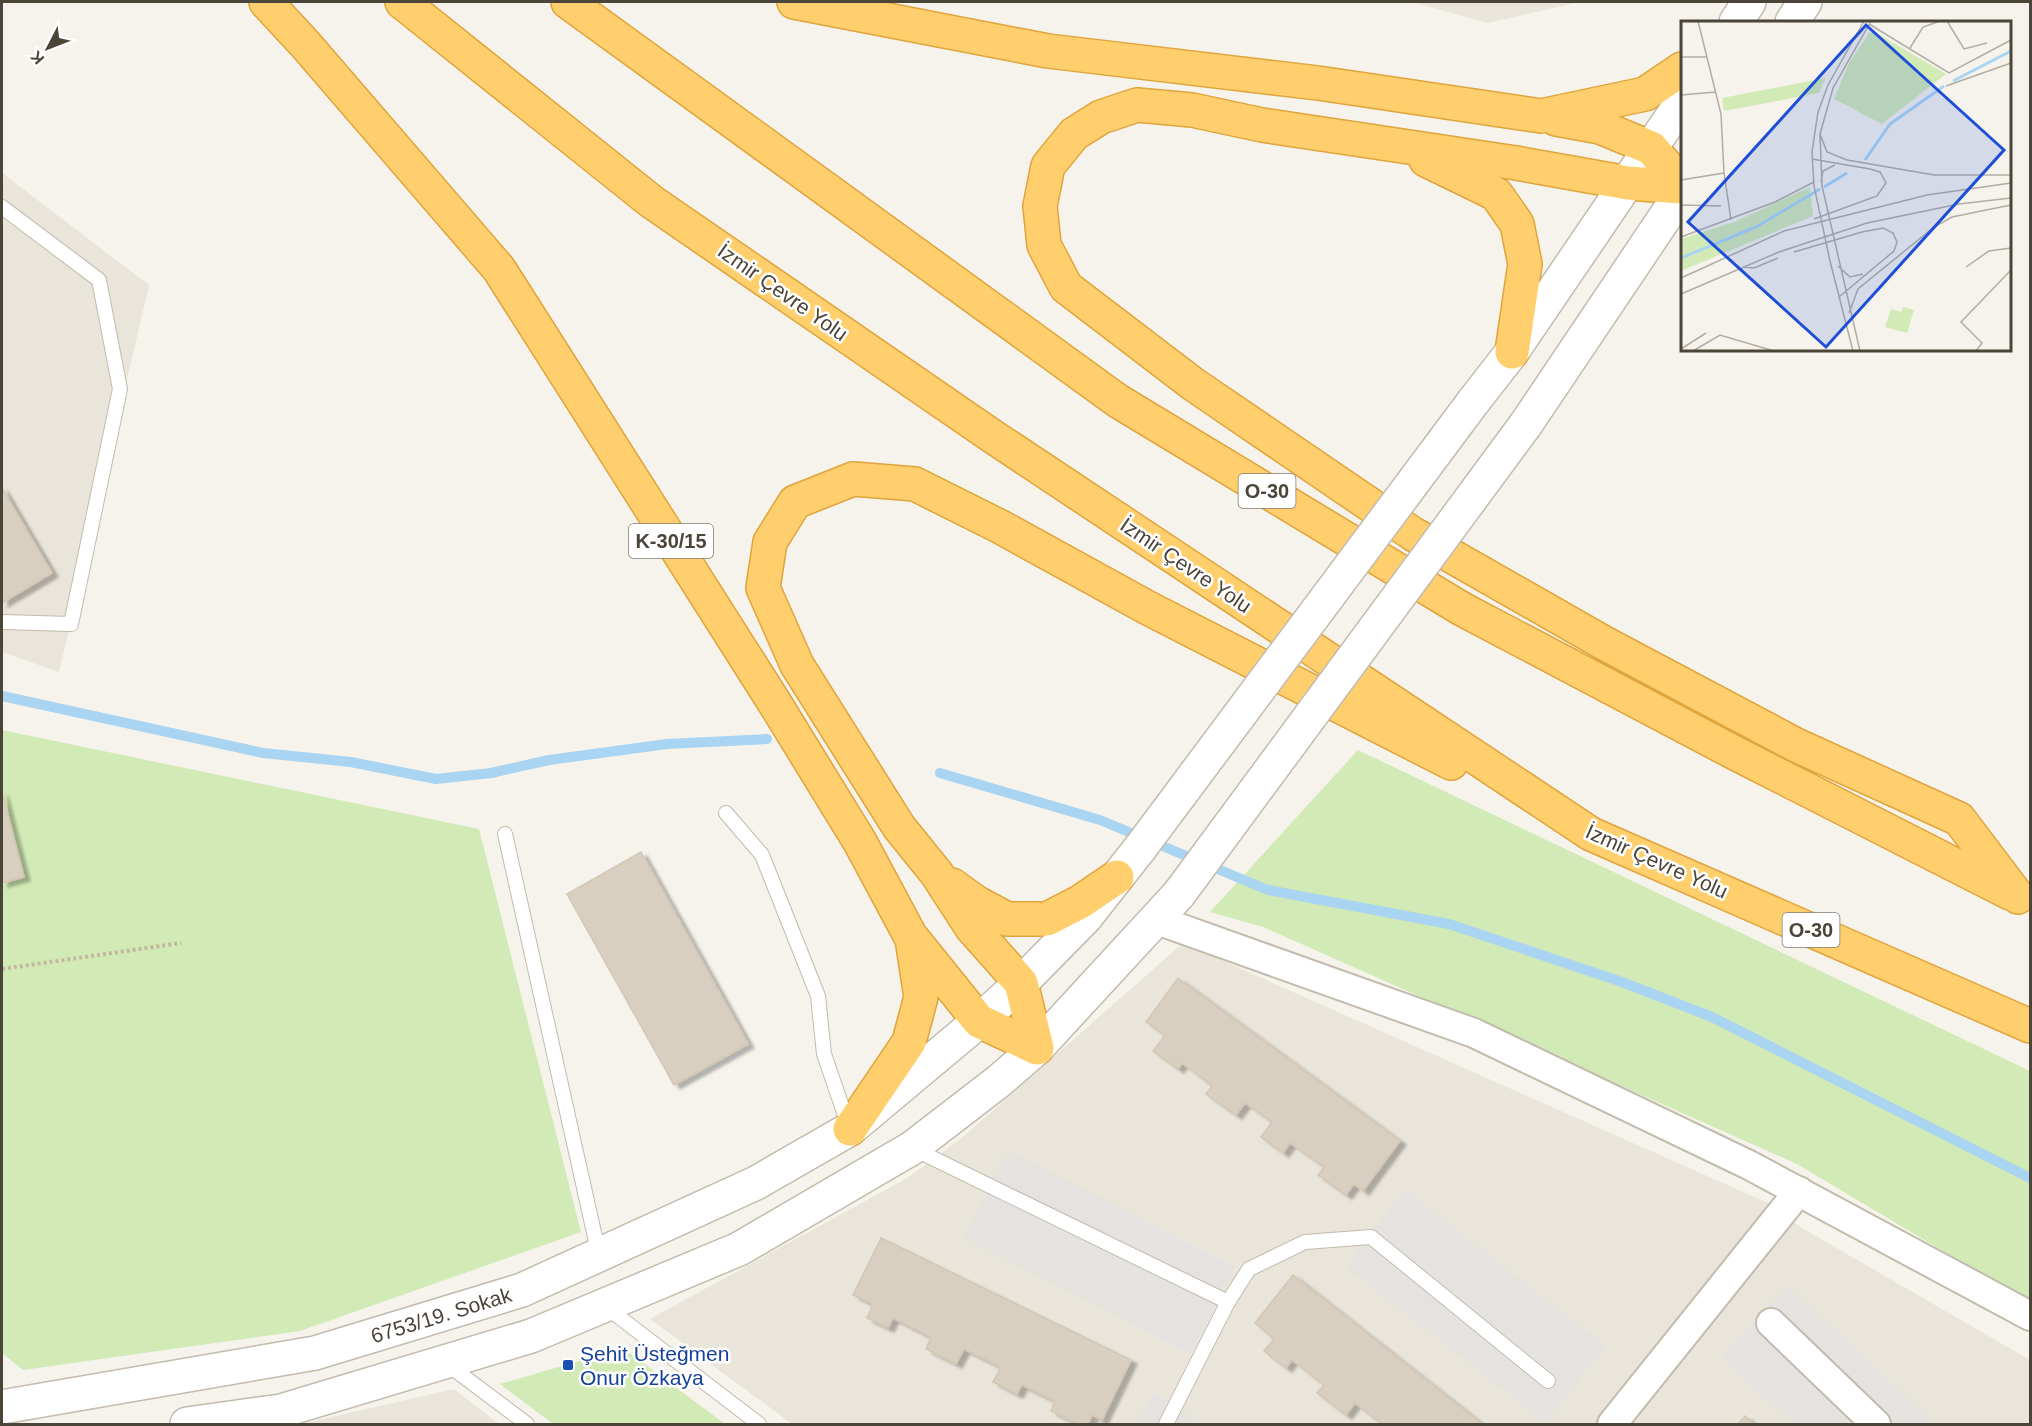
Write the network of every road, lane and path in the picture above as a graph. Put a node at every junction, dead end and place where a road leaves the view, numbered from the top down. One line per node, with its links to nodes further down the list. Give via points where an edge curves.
1 (266, 2): 28 (highway, K-30/15, via 499,269 774,702 860,842)
2 (402, 2): 23 (highway, İzmir Çevre Yolu / O-30, via 652,202 992,436)
3 (568, 2): 26 (highway, O-30, via 1118,401 1462,609)
4 (794, 2): 11 (highway, via 1048,51 1318,82)
5 (1749, 2): 7 (street)
6 (1805, 2): 8 (street)
7 (1737, 21)
8 (1793, 21)
9 (1681, 70): 11 (highway, via 1645,94)
10 (1681, 105): 13 (street, 6753/19. Sokak)
11 (1541, 116): 13 (highway, via 1600,127)
12 (1397, 146): 14 (highway); 19 (highway, via 1496,194 1517,224 1526,264); 26 (highway, via 1192,110 1137,105 1101,117 1074,134 1048,166 1040,206 1044,245 1066,288 1193,384 1413,534 1604,643 1796,745 1959,819)
13 (1652, 148): 14 (street, 6753/19. Sokak); 15 (highway)
14 (1628, 183): 16 (highway); 19 (street, 6753/19. Sokak)
15 (1681, 184)
16 (1681, 186)
17 (1681, 195): 27 (street, bridge, via 1526,423)
18 (2, 207): 20 (lane, via 99,280 120,388 71,624)
19 (1512, 352): 25 (street, 6753/19. Sokak, bridge)
20 (2, 622)
21 (726, 813): 35 (lane, via 762,855 814,985 824,1054)
22 (505, 834): 38 (lane)
23 (1591, 834): 24 (highway, via 915,484 854,479 795,502 770,542 763,588 797,665 899,827); 33 (highway, İzmir Çevre Yolu / O-30)
24 (937, 874): 25 (highway, via 1007,919 1047,919); 31 (highway, via 972,928)
25 (1117, 877): 31 (street, 6753/19. Sokak, via 1085,918)
26 (2024, 899)
27 (1157, 920): 34 (street); 37 (street, via 1474,1033)
28 (912, 939): 32 (highway); 35 (highway, K-30/15, via 921,997 909,1042)
29 (181, 943): 30 (path)
30 (2, 969)
31 (1021, 983): 32 (street, 6753/19. Sokak); 34 (highway)
32 (979, 1021): 34 (highway); 35 (street, 6753/19. Sokak)
33 (2031, 1026)
34 (1037, 1048): 36 (street)
35 (850, 1129): 38 (street, 6753/19. Sokak, via 756,1183)
36 (912, 1148): 39 (lane); 40 (street, via 739,1249)
37 (1799, 1191): 41 (street); 50 (street)
38 (599, 1255): 45 (street, 6753/19. Sokak, via 522,1290 315,1353)
39 (1228, 1302): 44 (lane, via 1249,1269 1305,1242 1371,1237); 46 (lane)
40 (604, 1306): 43 (street, via 531,1336); 49 (lane)
41 (2031, 1316)
42 (1771, 1323): 51 (street)
43 (445, 1362): 47 (street, via 281,1411); 48 (lane)
44 (1548, 1381)
45 (2, 1407)
46 (1167, 1424)
47 (188, 1425)
48 (527, 1425)
49 (759, 1425)
50 (1612, 1425)
51 (1876, 1425)

